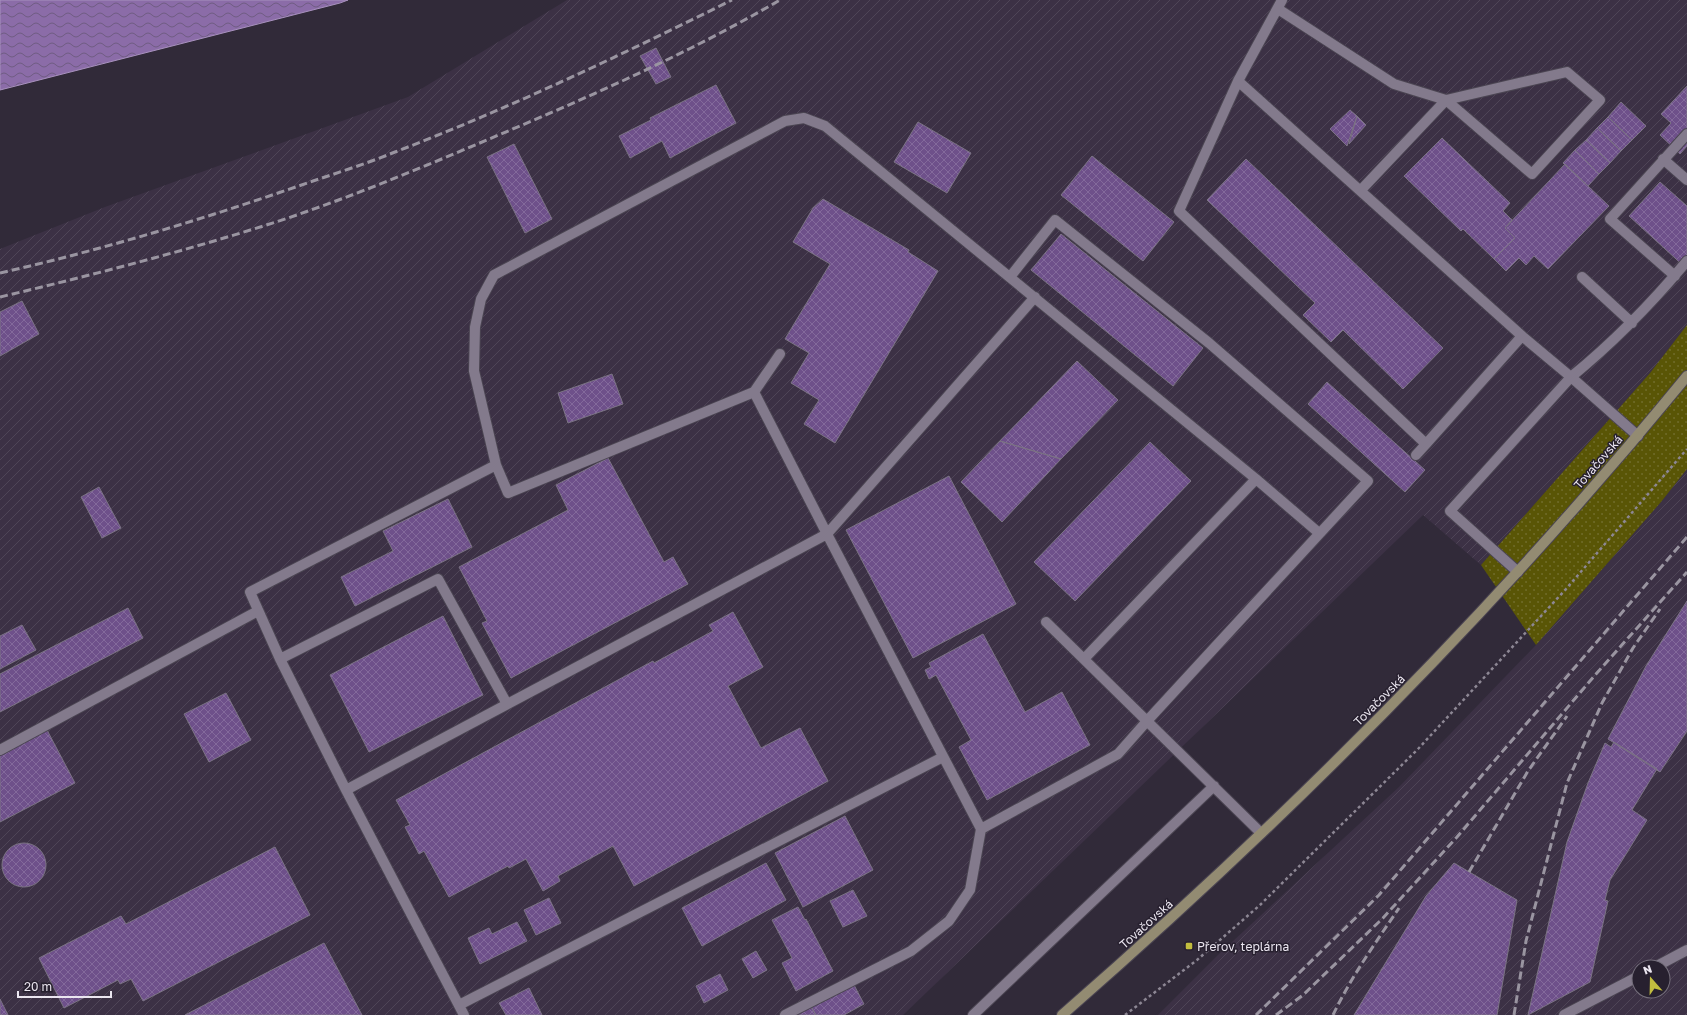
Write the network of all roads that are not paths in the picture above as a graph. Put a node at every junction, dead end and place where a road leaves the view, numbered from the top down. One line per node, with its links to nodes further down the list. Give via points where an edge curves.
1 (1280, 4): 2 (lane); 3 (lane, via 1394,84)
2 (1238, 82): 7 (lane); 20 (lane, via 1179,210)
3 (1446, 100): 3 (lane, via 1567,72 1600,100 1532,174); 7 (lane)
4 (1687, 134): 5 (lane)
5 (1663, 159): 6 (lane); 10 (lane, via 1610,219)
6 (1687, 180)
7 (1361, 190): 14 (lane)
8 (1687, 261): 10 (lane)
9 (1010, 276): 12 (lane); 22 (lane, via 825,126 804,118 785,121 494,275 481,299 475,327 474,371); 25 (lane, via 1055,220 1209,343 1368,481)
10 (1675, 276): 13 (lane)
11 (1582, 278): 13 (lane)
12 (1035, 297): 23 (lane); 24 (lane)
13 (1632, 323): 17 (lane)
14 (1522, 336): 17 (lane); 20 (lane)
15 (780, 354): 18 (lane)
16 (1687, 376): 19 (main road, Tovačovská)
17 (1571, 377): 19 (lane); 26 (lane, via 1450,511)
18 (754, 392): 22 (lane, via 508,493); 24 (lane)
19 (1638, 436): 26 (main road, Tovačovská)
20 (1426, 444): 21 (lane)
21 (1416, 455)
22 (496, 465): 27 (lane, via 250,592)
23 (1256, 479): 25 (lane); 30 (lane)
24 (827, 534): 31 (lane); 34 (lane)
25 (1319, 534): 32 (lane)
26 (1518, 572): 38 (main road, Tovačovská, via 1412,685)
27 (258, 611): 29 (lane); 33 (lane)
28 (1046, 622): 30 (lane)
29 (280, 659): 31 (lane, via 438,578); 36 (lane)
30 (1084, 659): 32 (lane)
31 (507, 704): 36 (lane)
32 (1147, 721): 35 (lane); 37 (lane, via 1118,754)
33 (0, 750)
34 (943, 757): 37 (lane); 42 (lane)
35 (1214, 786): 38 (lane); 45 (lane)
36 (346, 790): 42 (lane)
37 (981, 829): 44 (lane, via 970,890 950,921 911,950)
38 (1261, 833): 46 (main road, Tovačovská, via 1192,899)
39 (1687, 950): 40 (lane)
40 (1670, 959)
41 (1631, 980): 47 (lane)
42 (459, 1005): 43 (lane)
43 (464, 1015)
44 (785, 1015)
45 (973, 1015)
46 (1062, 1015)
47 (1564, 1015)

